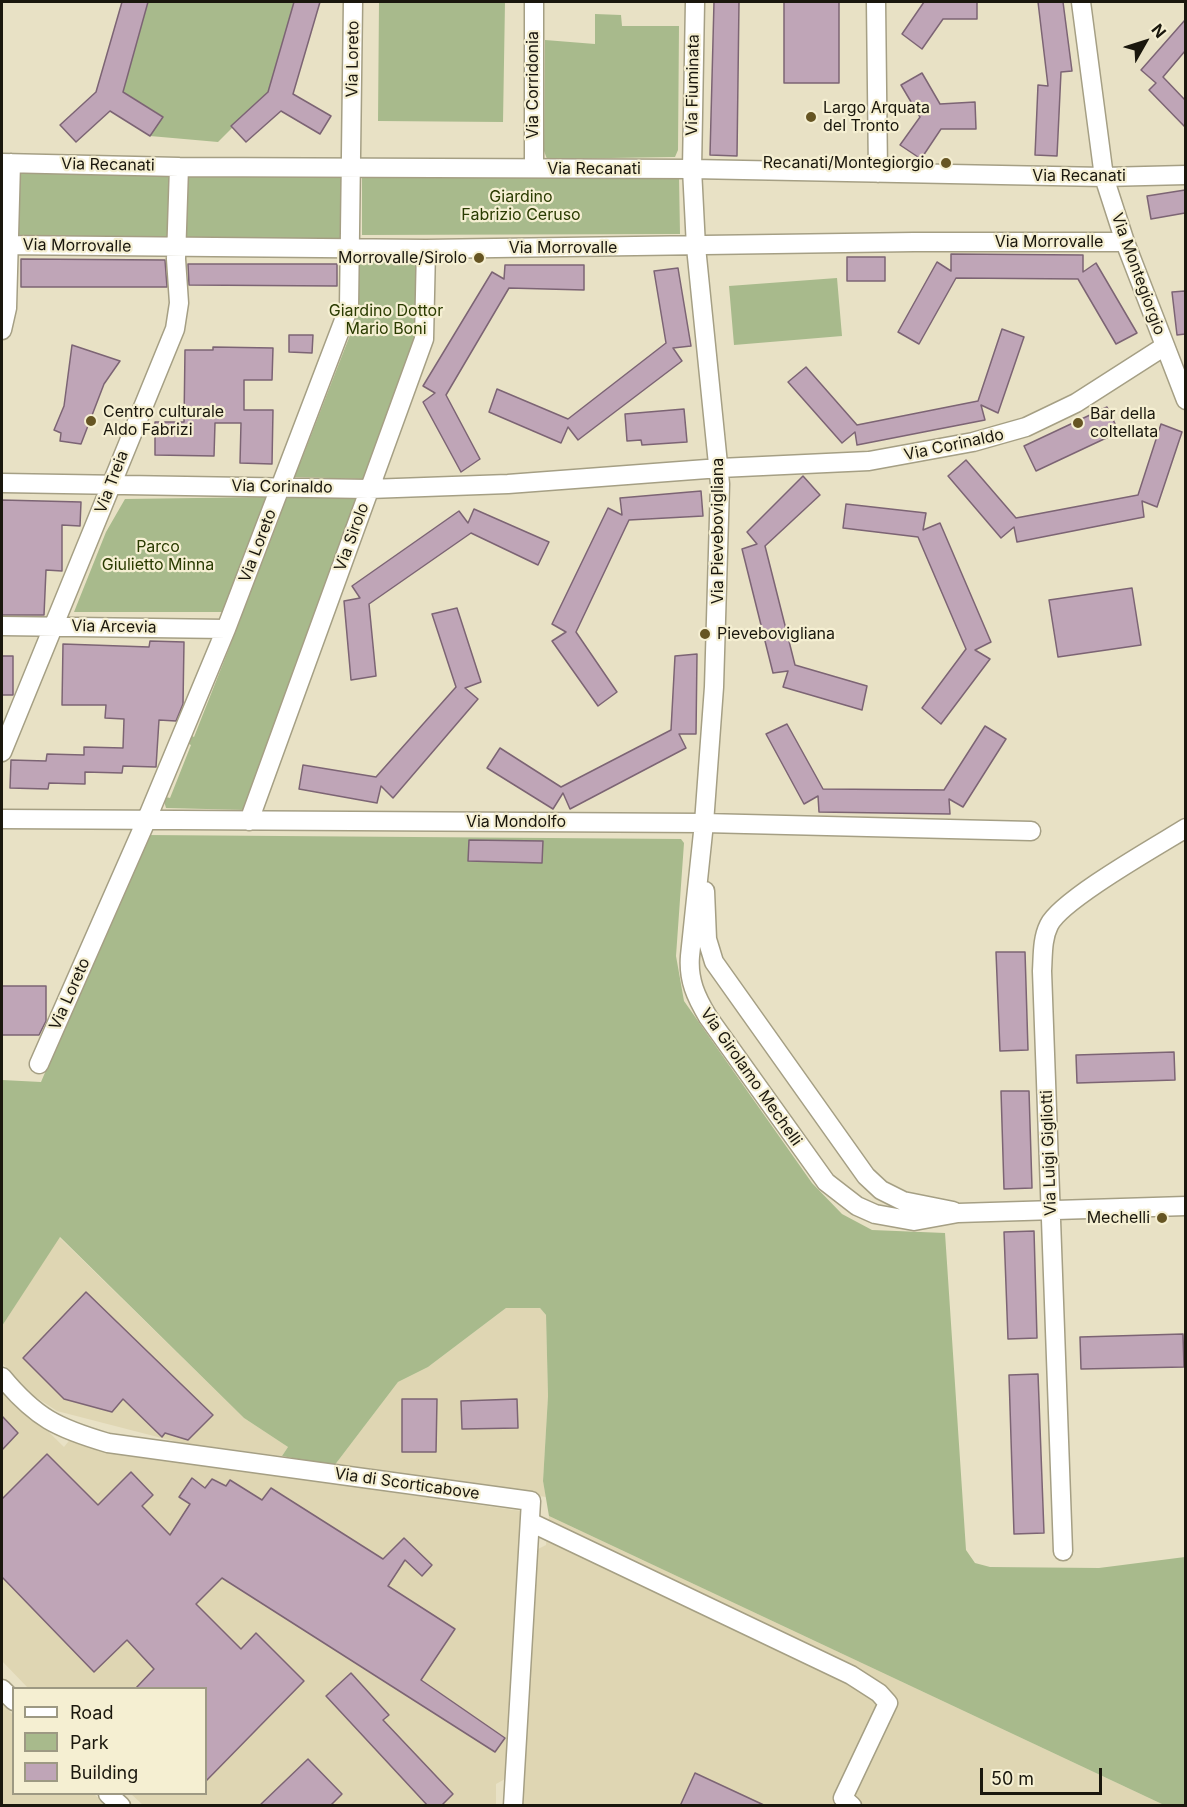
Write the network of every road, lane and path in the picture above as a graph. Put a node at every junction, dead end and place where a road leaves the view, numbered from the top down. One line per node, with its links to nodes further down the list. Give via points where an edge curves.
1 (353, 2): 8 (street, Via Loreto)
2 (534, 2): 9 (street, Via Corridonia)
3 (695, 2): 10 (street, Via Fiuminata)
4 (876, 2): 11 (street)
5 (1081, 2): 13 (street, Via Montegiorgio)
6 (6, 163): 7 (street, Via Recanati); 15 (street)
7 (179, 167): 8 (street, Via Recanati); 16 (street, Via Treia)
8 (351, 167): 9 (street, Via Recanati); 18 (street, Via Loreto)
9 (534, 168): 10 (street, Via Recanati)
10 (692, 168): 11 (street, Via Recanati); 17 (street, Via Pievebovigliana)
11 (878, 173): 13 (street, Via Recanati)
12 (1185, 175): 13 (street, Via Recanati)
13 (1104, 177): 14 (street, Via Montegiorgio)
14 (1125, 242): 17 (street, Via Morrovalle); 21 (street, Via Montegiorgio)
15 (4, 245): 16 (street, Via Morrovalle); 20 (street, via 8,308)
16 (177, 247): 18 (street, Via Morrovalle); 25 (street, Via Treia, via 179,303 175,329)
17 (696, 247): 19 (street, Via Morrovalle); 23 (street, Via Pievebovigliana)
18 (350, 248): 19 (street, Via Morrovalle); 26 (street, Via Loreto, via 349,307)
19 (426, 249): 27 (street, Via Sirolo, via 424,339)
20 (2, 330)
21 (1165, 346): 22 (street, Via Montegiorgio); 23 (street, Via Corinaldo, via 1062,411 991,438 869,461)
22 (1185, 400)
23 (720, 468): 27 (street, Via Corinaldo, via 508,484); 35 (street, Via Pievebovigliana, via 715,675)
24 (2, 483): 25 (street, Via Corinaldo)
25 (113, 484): 26 (street, Via Corinaldo); 29 (street, Via Treia)
26 (282, 487): 27 (street, Via Corinaldo); 30 (street, Via Loreto)
27 (369, 489): 34 (street, Via Sirolo)
28 (2, 626): 29 (street, Via Arcevia)
29 (54, 627): 30 (street, Via Arcevia); 31 (street, Via Treia)
30 (226, 629): 33 (street, Via Loreto)
31 (2, 752)
32 (2, 819): 33 (street, Via Mondolfo)
33 (146, 821): 34 (street, Via Mondolfo); 38 (street, Via Loreto)
34 (249, 821): 35 (street, Via Mondolfo)
35 (704, 823): 37 (street, Via Mondolfo); 41 (street, Via Girolamo Mechelli, via 707,939 720,973 848,1154 874,1184 903,1201); 41 (street, Via Girolamo Mechelli, via 689,971 694,992 708,1017 834,1190 857,1206 896,1220 914,1221)
36 (1185, 828): 40 (street, Via Luigi Gigliotti, via 1065,905 1049,924 1043,939)
37 (1031, 831)
38 (39, 1064)
39 (1185, 1206): 40 (street, Via Girolamo Mechelli)
40 (1051, 1211): 41 (street, Via Girolamo Mechelli); 44 (street, Via Luigi Gigliotti)
41 (958, 1213)
42 (2, 1377): 43 (street, Via di Scorticabove, via 43,1418 108,1443 531,1501)
43 (530, 1522): 47 (street, Via di Scorticabove); 48 (street, via 851,1675 879,1693 888,1703 843,1798)
44 (1063, 1551)
45 (109, 1795): 46 (street)
46 (121, 1806)
47 (513, 1806)
48 (852, 1806)

